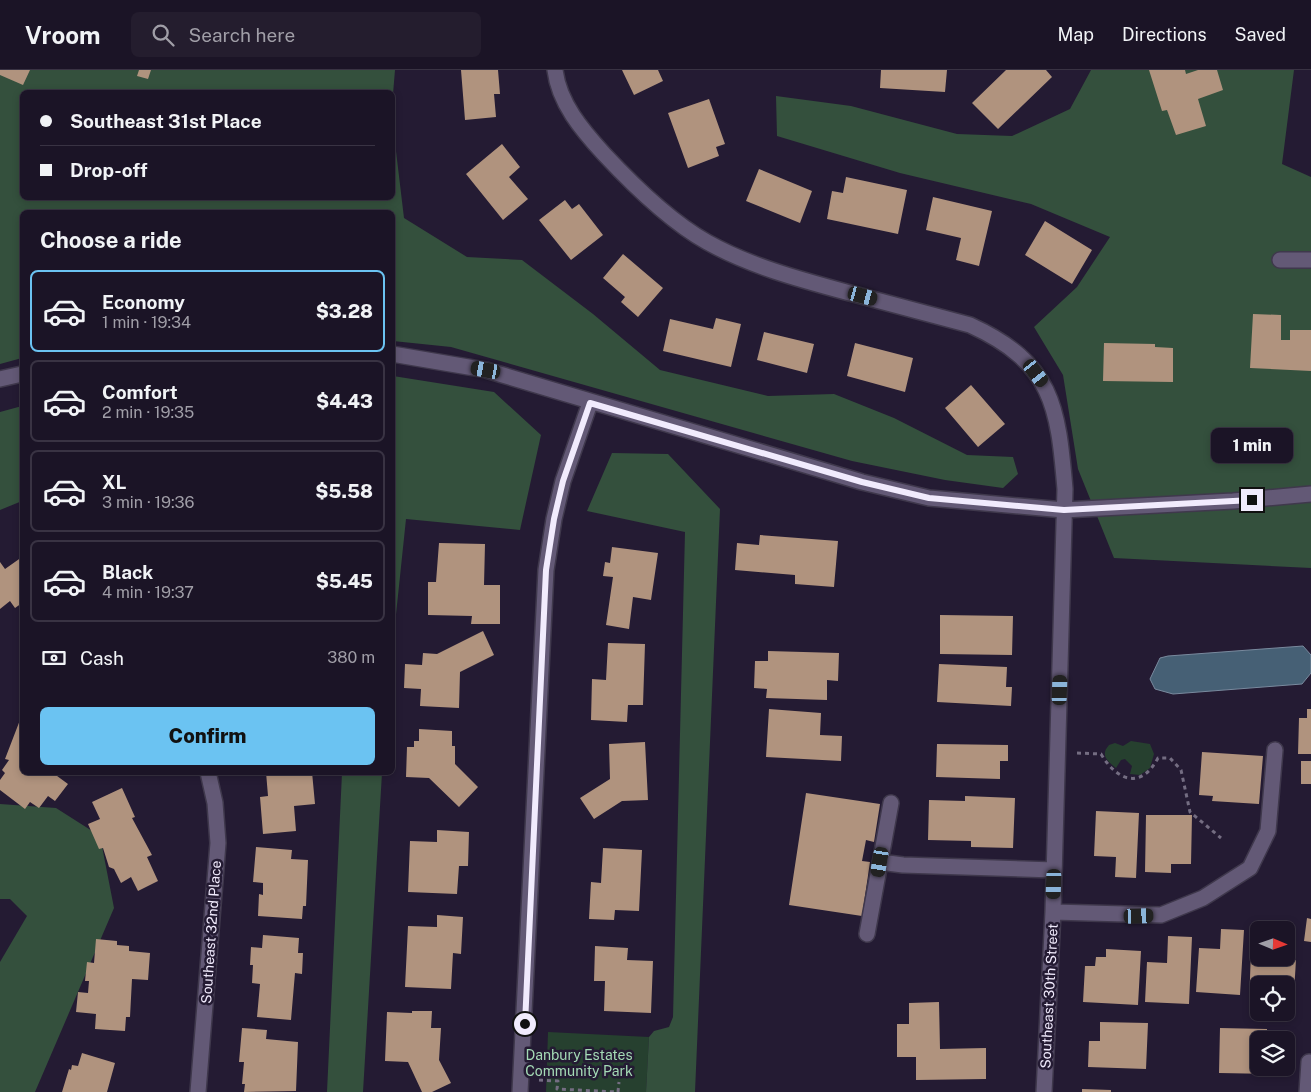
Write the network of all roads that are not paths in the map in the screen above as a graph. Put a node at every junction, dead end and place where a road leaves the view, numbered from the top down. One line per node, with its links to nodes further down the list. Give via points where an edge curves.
1 (555, 70): 9 (street, Southeast 30th Street, via 568,110 587,135 618,170 705,241 738,258 791,277 970,326 996,337 1026,360 1045,386 1055,409 1065,489)
2 (1280, 260): 3 (street)
3 (1311, 260)
4 (395, 355): 7 (street, via 486,370)
5 (20, 374): 6 (street)
6 (0, 379)
7 (590, 403): 9 (street, via 862,482 929,498); 18 (street, via 563,481 546,570)
8 (1311, 494): 9 (street)
9 (1064, 510): 14 (street, Southeast 30th Street)
10 (1275, 750): 15 (street, via 1268,831 1250,868 1203,898 1161,915)
11 (209, 775): 19 (street, Southeast 32nd Place, via 218,843)
12 (891, 803): 13 (street)
13 (880, 862): 14 (street); 16 (street)
14 (1054, 870): 15 (street, Southeast 30th Street)
15 (1053, 912): 20 (street, Southeast 30th Street)
16 (867, 934)
17 (1308, 1062): 21 (street)
18 (520, 1086)
19 (198, 1092)
20 (1044, 1092)
21 (1307, 1092)

